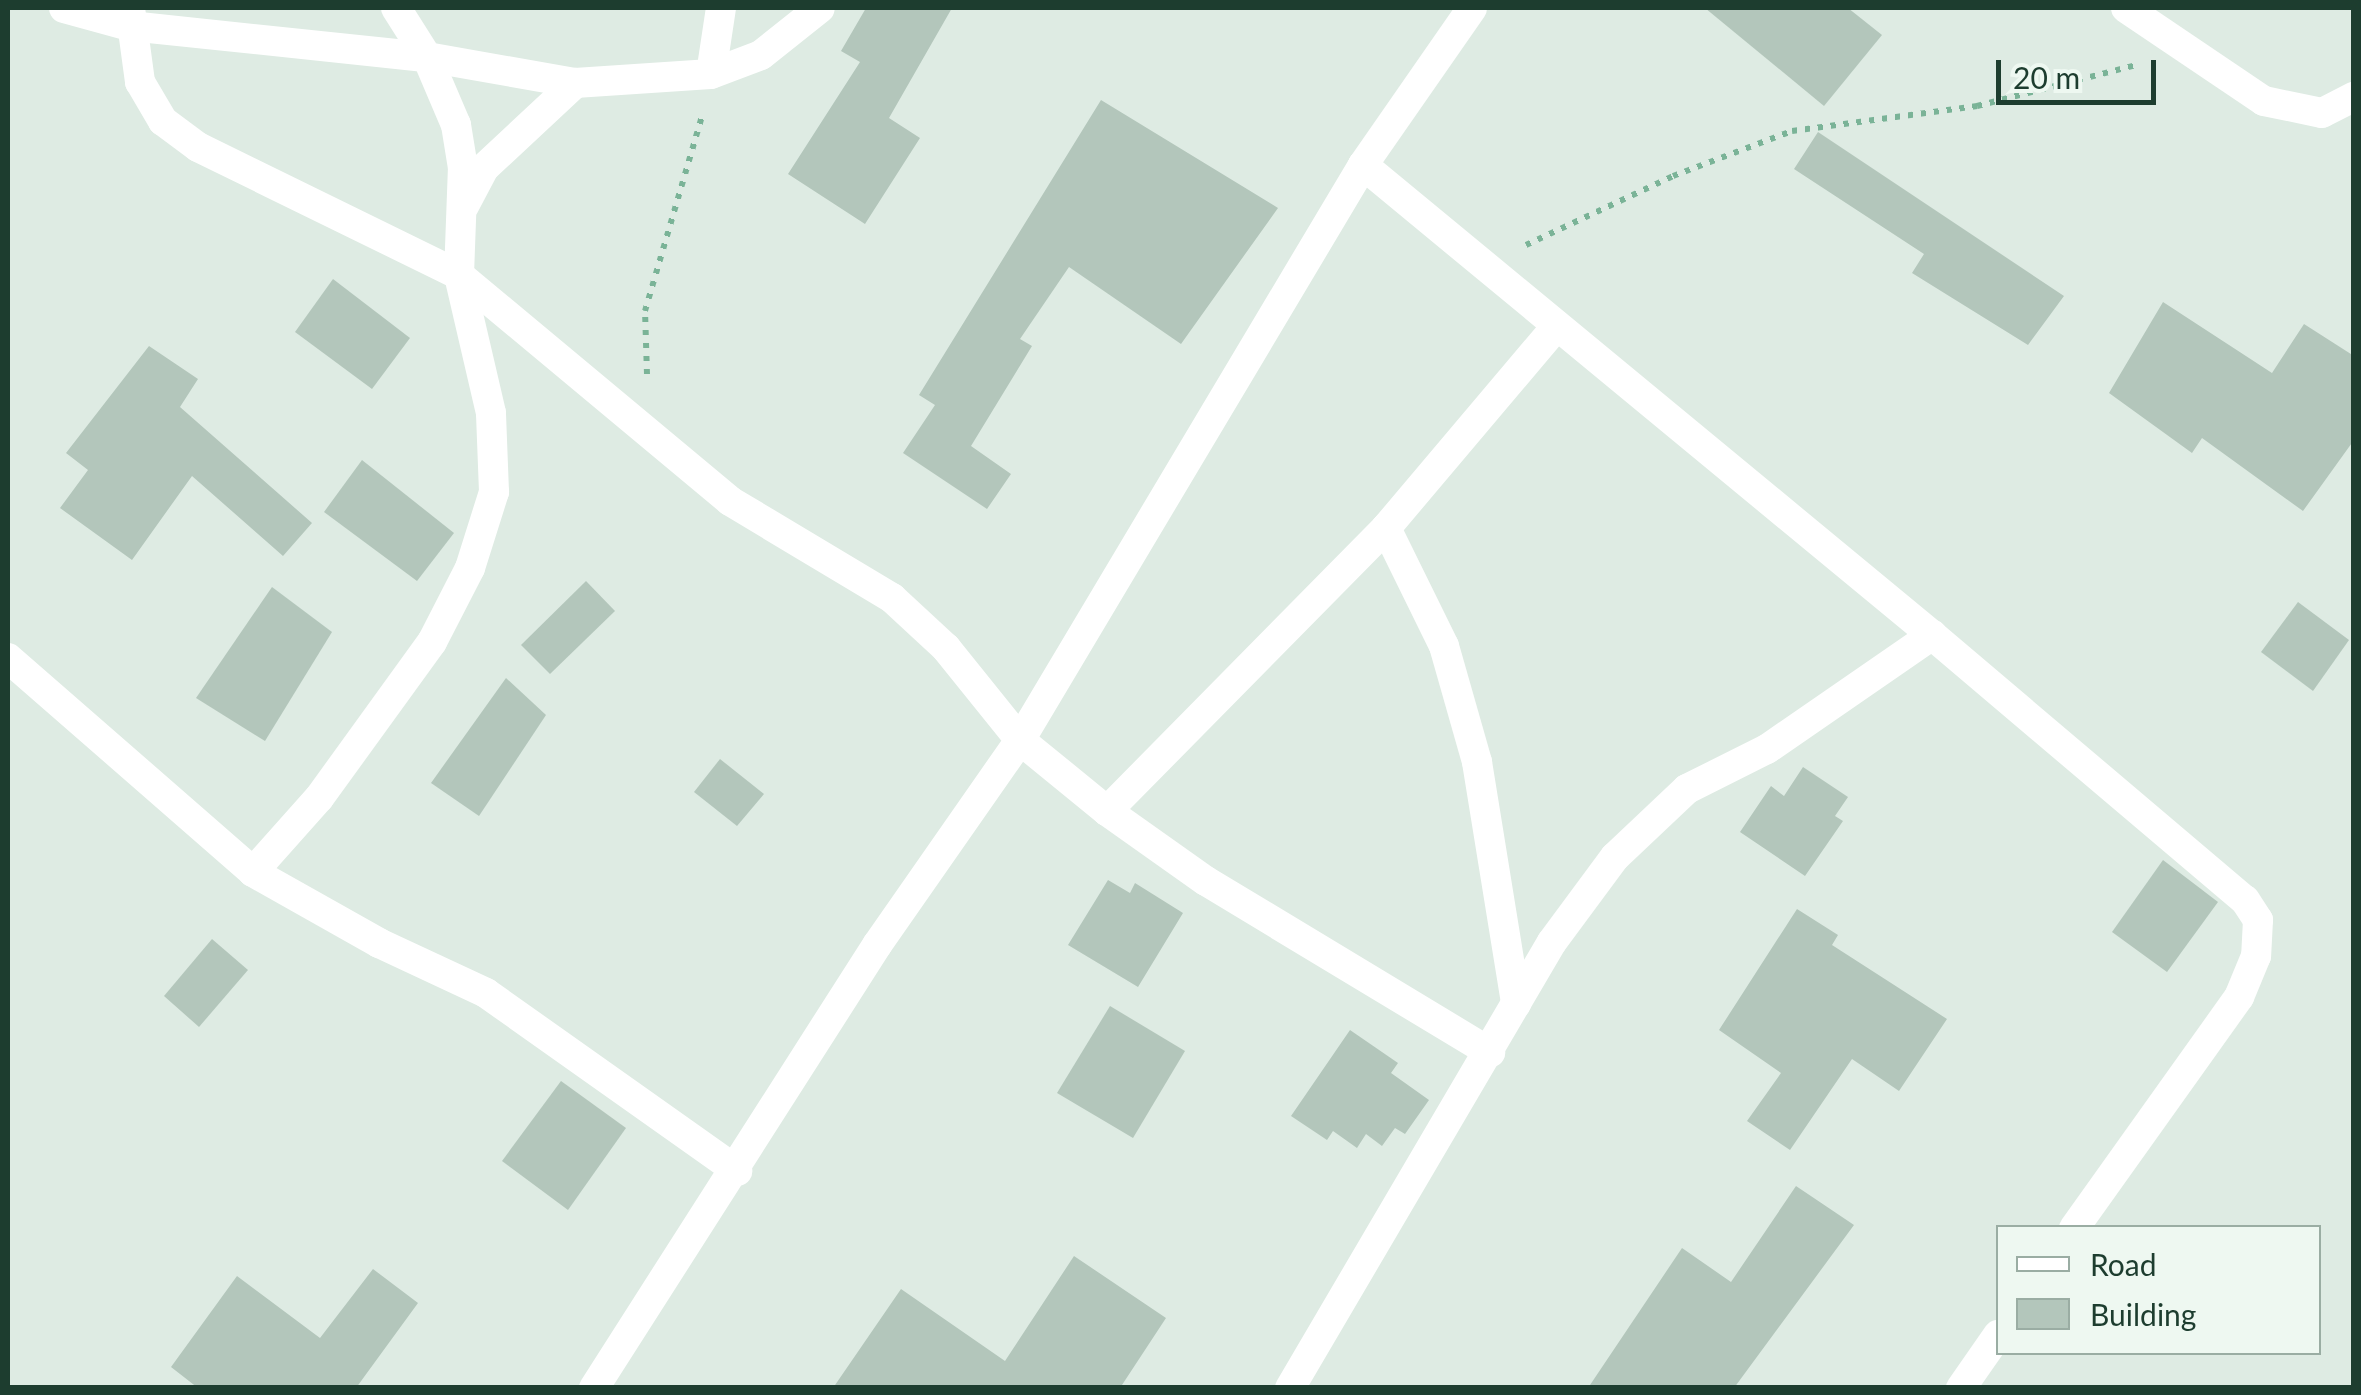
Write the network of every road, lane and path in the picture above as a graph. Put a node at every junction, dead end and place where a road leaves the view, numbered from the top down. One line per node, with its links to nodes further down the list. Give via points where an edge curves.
1 (64, 8): 7 (street)
2 (396, 8): 9 (street)
3 (721, 8): 10 (street)
4 (820, 8): 10 (street, via 761,55)
5 (1472, 8): 13 (street)
6 (2126, 8): 8 (street)
7 (130, 17): 9 (street); 16 (street, via 140,82 163,121 198,147)
8 (2185, 52): 12 (street, via 2264,101 2322,113); 15 (path, via 1977,106 1792,131 1673,176)
9 (427, 57): 11 (street); 14 (street, via 456,125)
10 (711, 74): 11 (street); 18 (path, via 690,170 646,310)
11 (574, 83): 14 (street, via 484,168)
12 (2354, 97)
13 (1363, 165): 15 (street); 22 (street)
14 (462, 209): 16 (street)
15 (1484, 266): 17 (street)
16 (459, 275): 22 (street, via 730,500 892,598 946,648); 24 (street, via 491,413 494,472 470,568 432,642 319,798)
17 (1557, 326): 19 (street); 20 (street)
18 (649, 392)
19 (1386, 528): 23 (street); 25 (street, via 1444,646 1477,762)
20 (1932, 635): 25 (street, via 1767,749 1687,790 1615,857); 28 (street, via 2245,900 2258,920 2256,956 2239,998)
21 (8, 658): 24 (street)
22 (1020, 740): 23 (street); 27 (street, via 876,945)
23 (1107, 811): 26 (street, via 1206,881)
24 (253, 872): 27 (street, via 486,992)
25 (1516, 1004): 26 (street)
26 (1490, 1052): 31 (street)
27 (737, 1171): 30 (street)
28 (2076, 1225)
29 (1996, 1338): 32 (street)
30 (594, 1388)
31 (1290, 1388)
32 (1961, 1388)

